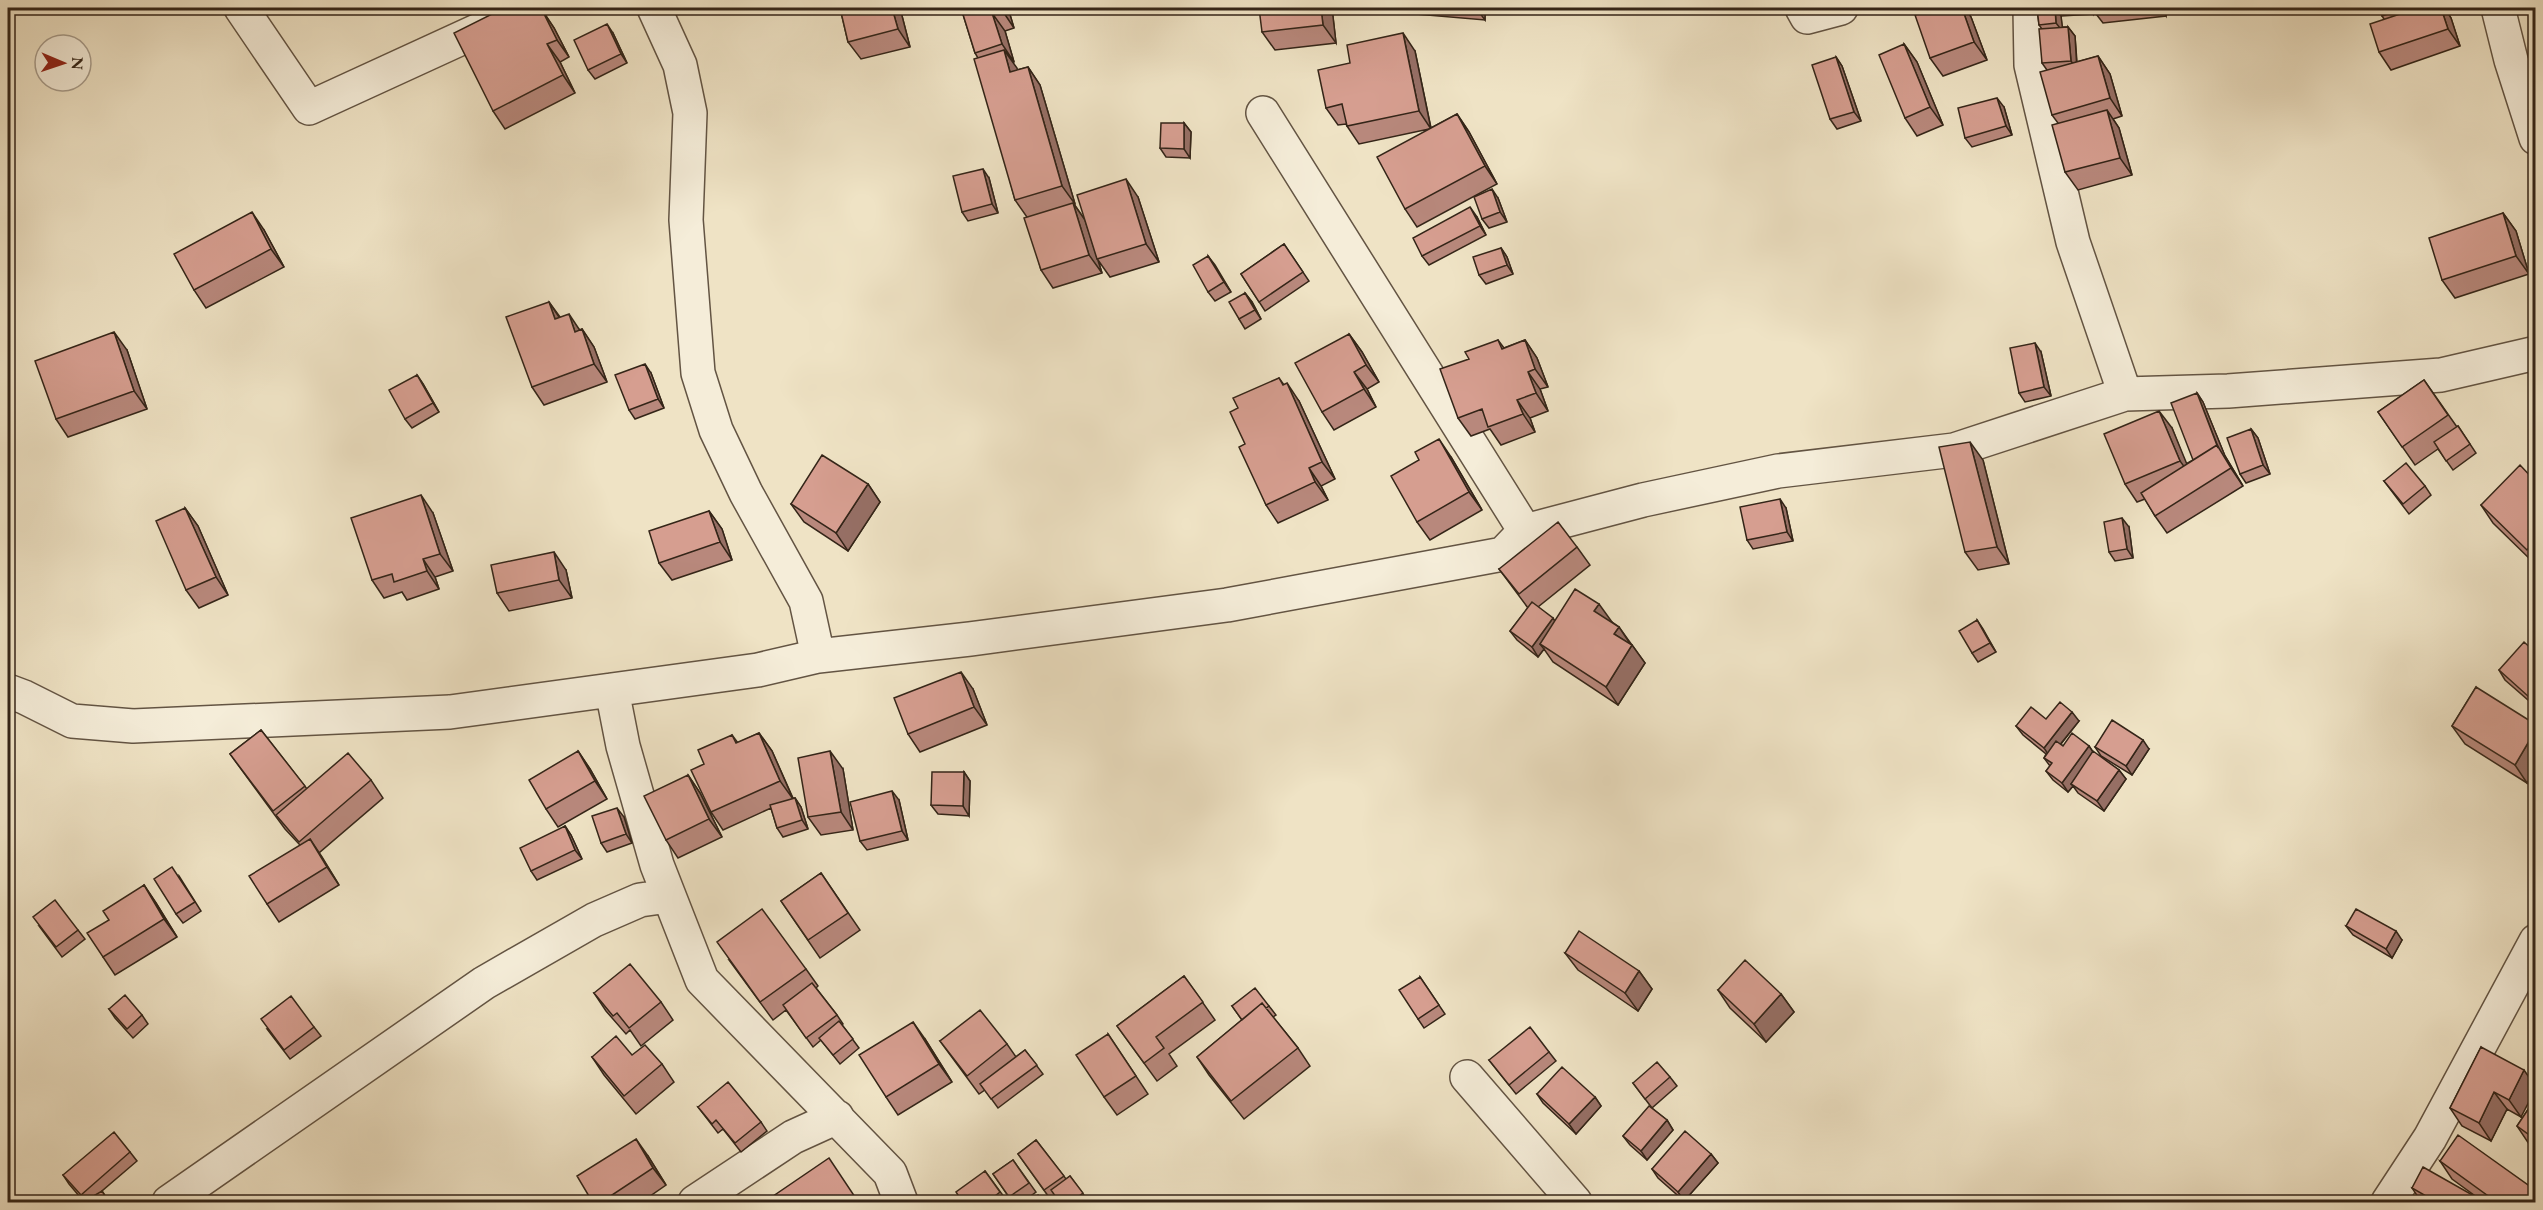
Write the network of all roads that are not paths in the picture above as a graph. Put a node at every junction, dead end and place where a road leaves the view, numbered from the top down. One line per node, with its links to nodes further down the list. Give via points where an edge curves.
1 (241, 8): 2 (street, via 309,108)
2 (527, 8)
3 (654, 8): 13 (street, via 680,65 690,113 686,220 698,373 716,430 806,601)
4 (1802, 8): 5 (street, via 1807,17)
5 (1841, 8)
6 (2030, 8): 11 (street, via 2031,65 2073,242)
7 (2498, 8): 9 (street)
8 (1263, 113): 12 (street)
9 (2535, 138)
10 (2535, 353): 11 (street, via 2441,375 2228,391)
11 (2125, 394): 12 (street, via 1954,450 1778,471)
12 (1525, 531): 13 (street, via 1503,554 1227,604)
13 (818, 656): 14 (street, via 758,670)
14 (612, 690): 15 (street, via 450,712 133,726 72,721); 16 (street, via 623,746)
15 (8, 691)
16 (668, 896): 19 (street, via 702,980); 20 (street, via 640,900 594,921 484,983)
17 (2535, 941): 24 (street, via 2430,1138)
18 (1467, 1077): 23 (street)
19 (837, 1116): 21 (street, via 793,1137); 22 (street, via 890,1173)
20 (169, 1203)
21 (695, 1203)
22 (901, 1203)
23 (1575, 1203)
24 (2388, 1203)

